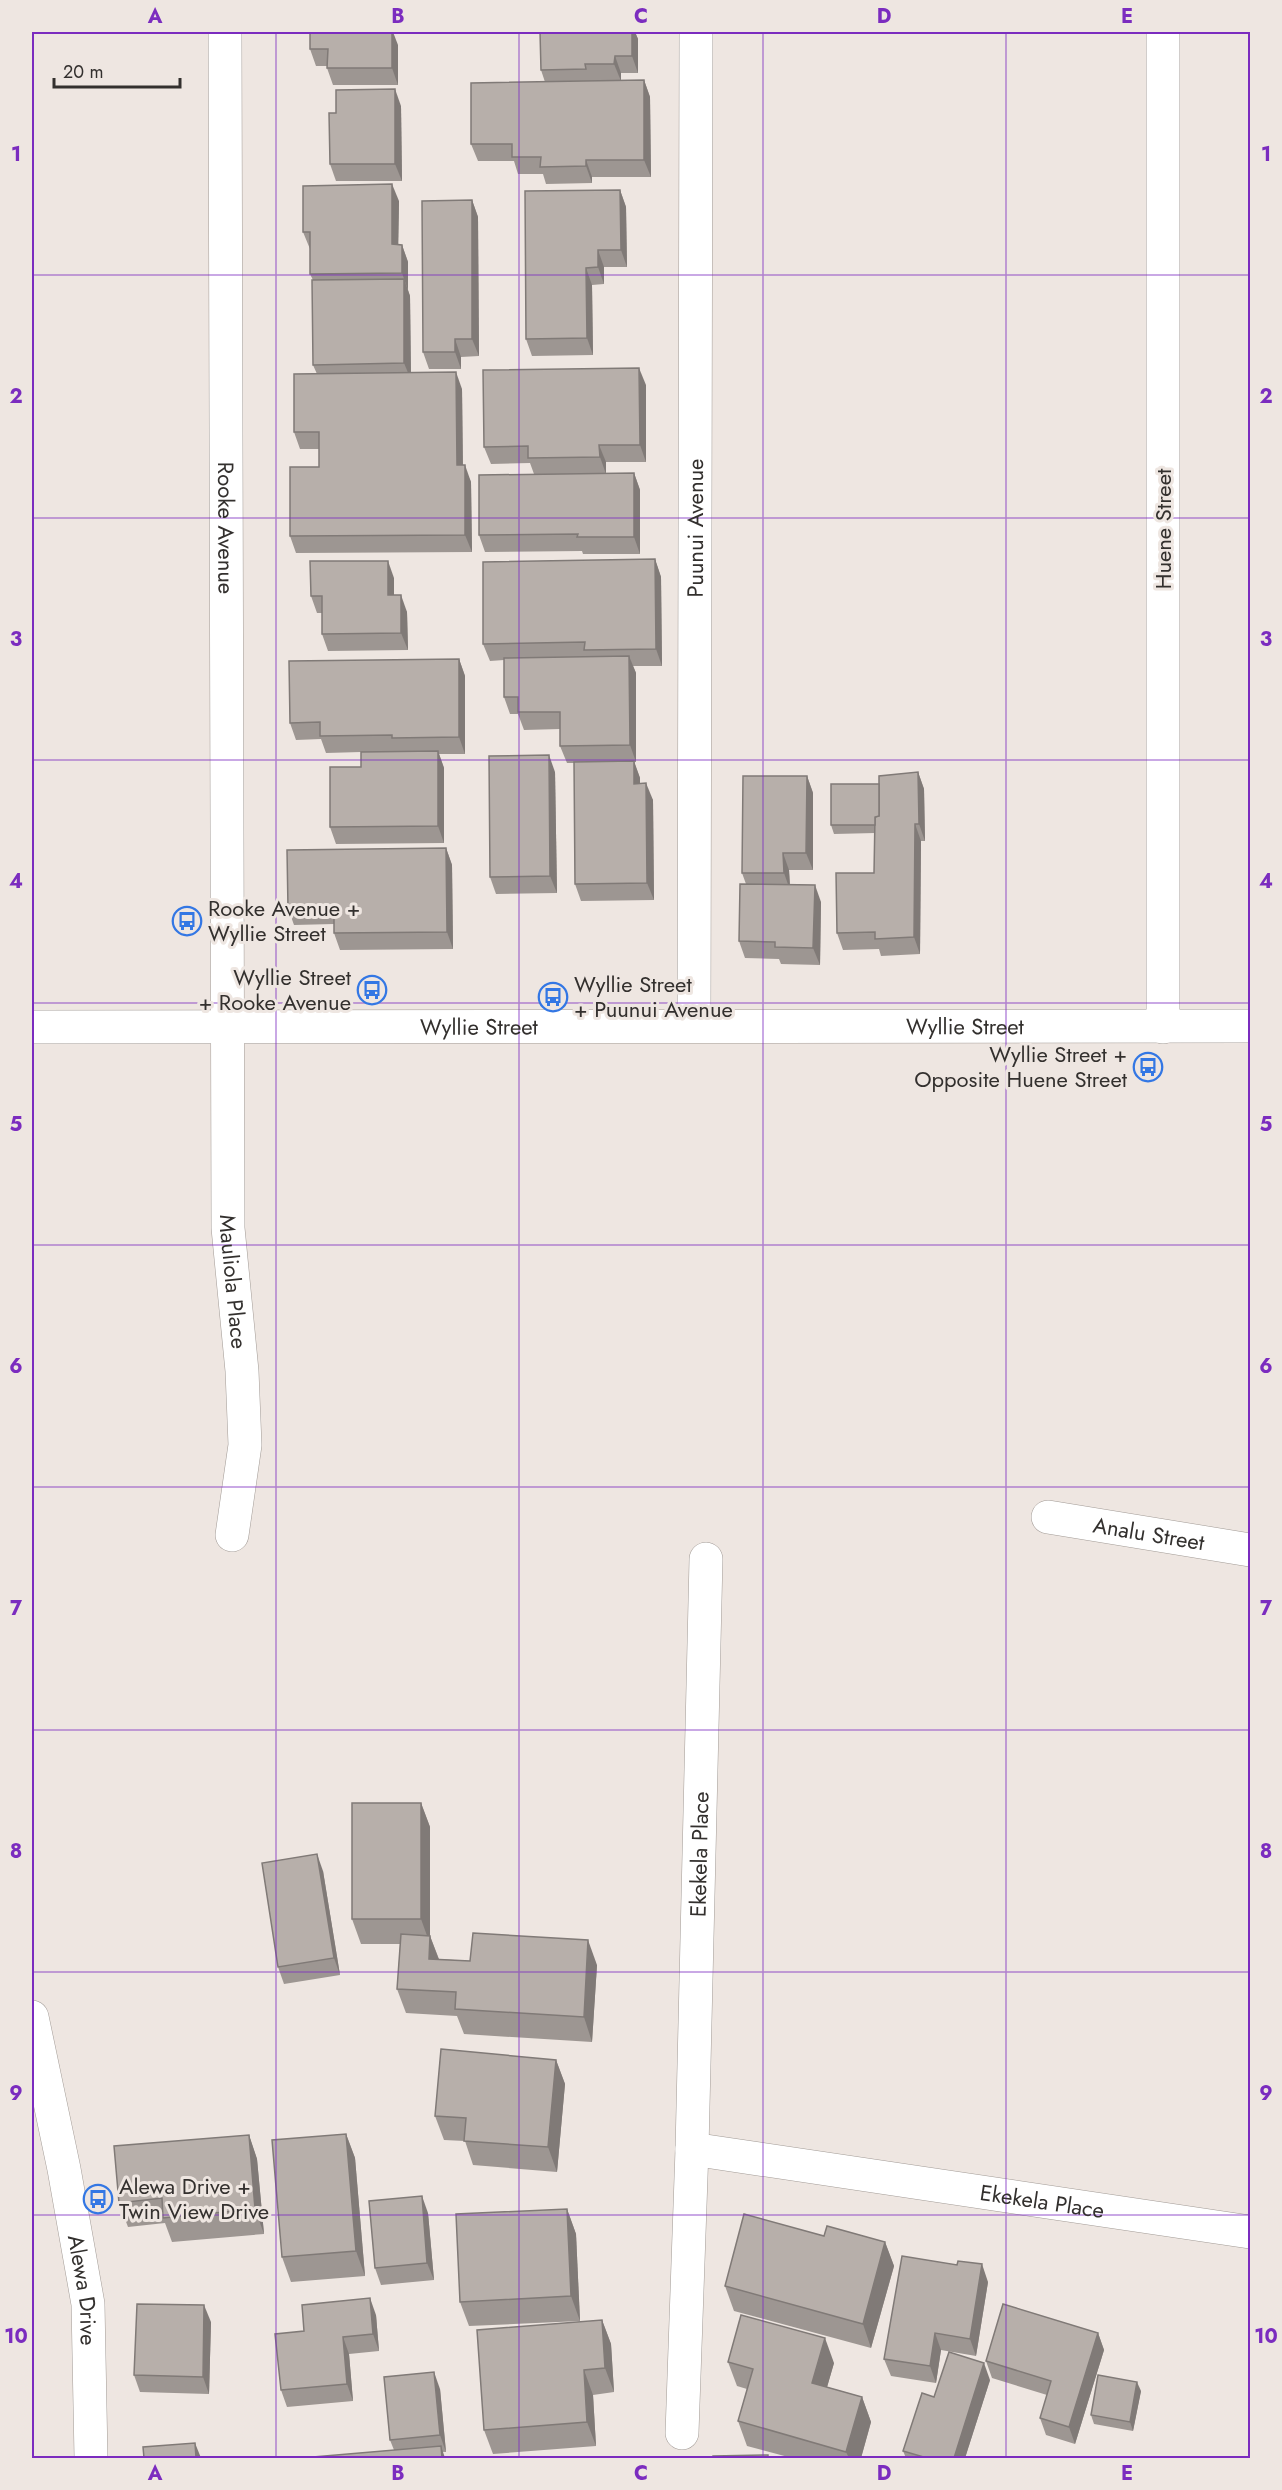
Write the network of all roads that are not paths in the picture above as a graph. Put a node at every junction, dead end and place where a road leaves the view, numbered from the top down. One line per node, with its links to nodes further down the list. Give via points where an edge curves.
1 (225, 32): 7 (street, Rooke Avenue)
2 (696, 32): 4 (street, Puunui Avenue)
3 (1163, 32): 8 (street, Huene Street)
4 (694, 1026): 7 (street, Wyllie Street); 8 (street, Wyllie Street)
5 (1251, 1026): 8 (street, Wyllie Street)
6 (32, 1027): 7 (street, Wyllie Street)
7 (228, 1027): 10 (street, Mauliola Place, via 228,1228 245,1445)
8 (1163, 1027)
9 (1048, 1517): 11 (street, Analu Street)
10 (232, 1535)
11 (1251, 1550)
12 (706, 1559): 14 (street, Ekekela Place)
13 (32, 2017): 17 (street, Alewa Drive, via 88,2304)
14 (692, 2149): 15 (street, Ekekela Place); 16 (street, Ekekela Place)
15 (1251, 2232)
16 (682, 2433)
17 (92, 2458)

